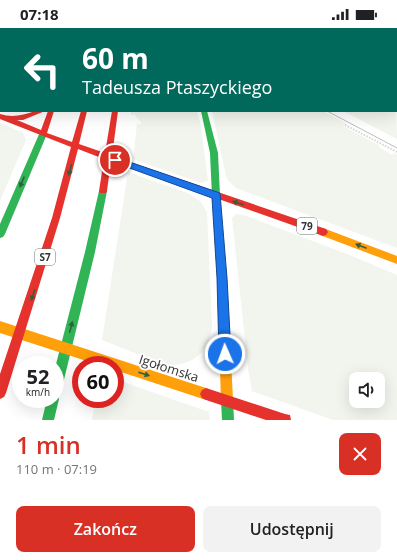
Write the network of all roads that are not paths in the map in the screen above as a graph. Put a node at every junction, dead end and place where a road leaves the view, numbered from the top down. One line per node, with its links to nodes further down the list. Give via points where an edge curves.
1 (39, 112): 6 (main road, via 21,118)
2 (51, 112): 7 (main road)
3 (115, 112): 12 (main road, one-way to 3, via 104,184)
4 (204, 112): 8 (main road, via 212,146)
5 (83, 115): 13 (main road, S7, one-way to 13, via 43,264)
6 (2, 117): 7 (main road, 79)
7 (43, 134): 8 (main road, 79); 9 (main road, one-way to 9)
8 (216, 196): 10 (main road, 79, one-way to 8, via 291,220); 14 (main road)
9 (0, 234)
10 (397, 260)
11 (0, 327): 14 (main road, Igołomska, one-way to 14)
12 (64, 356)
13 (0, 393)
14 (227, 400): 17 (main road); 18 (main road, Igołomska)
15 (51, 408): 16 (main road)
16 (48, 420)
17 (228, 420)
18 (285, 420)

